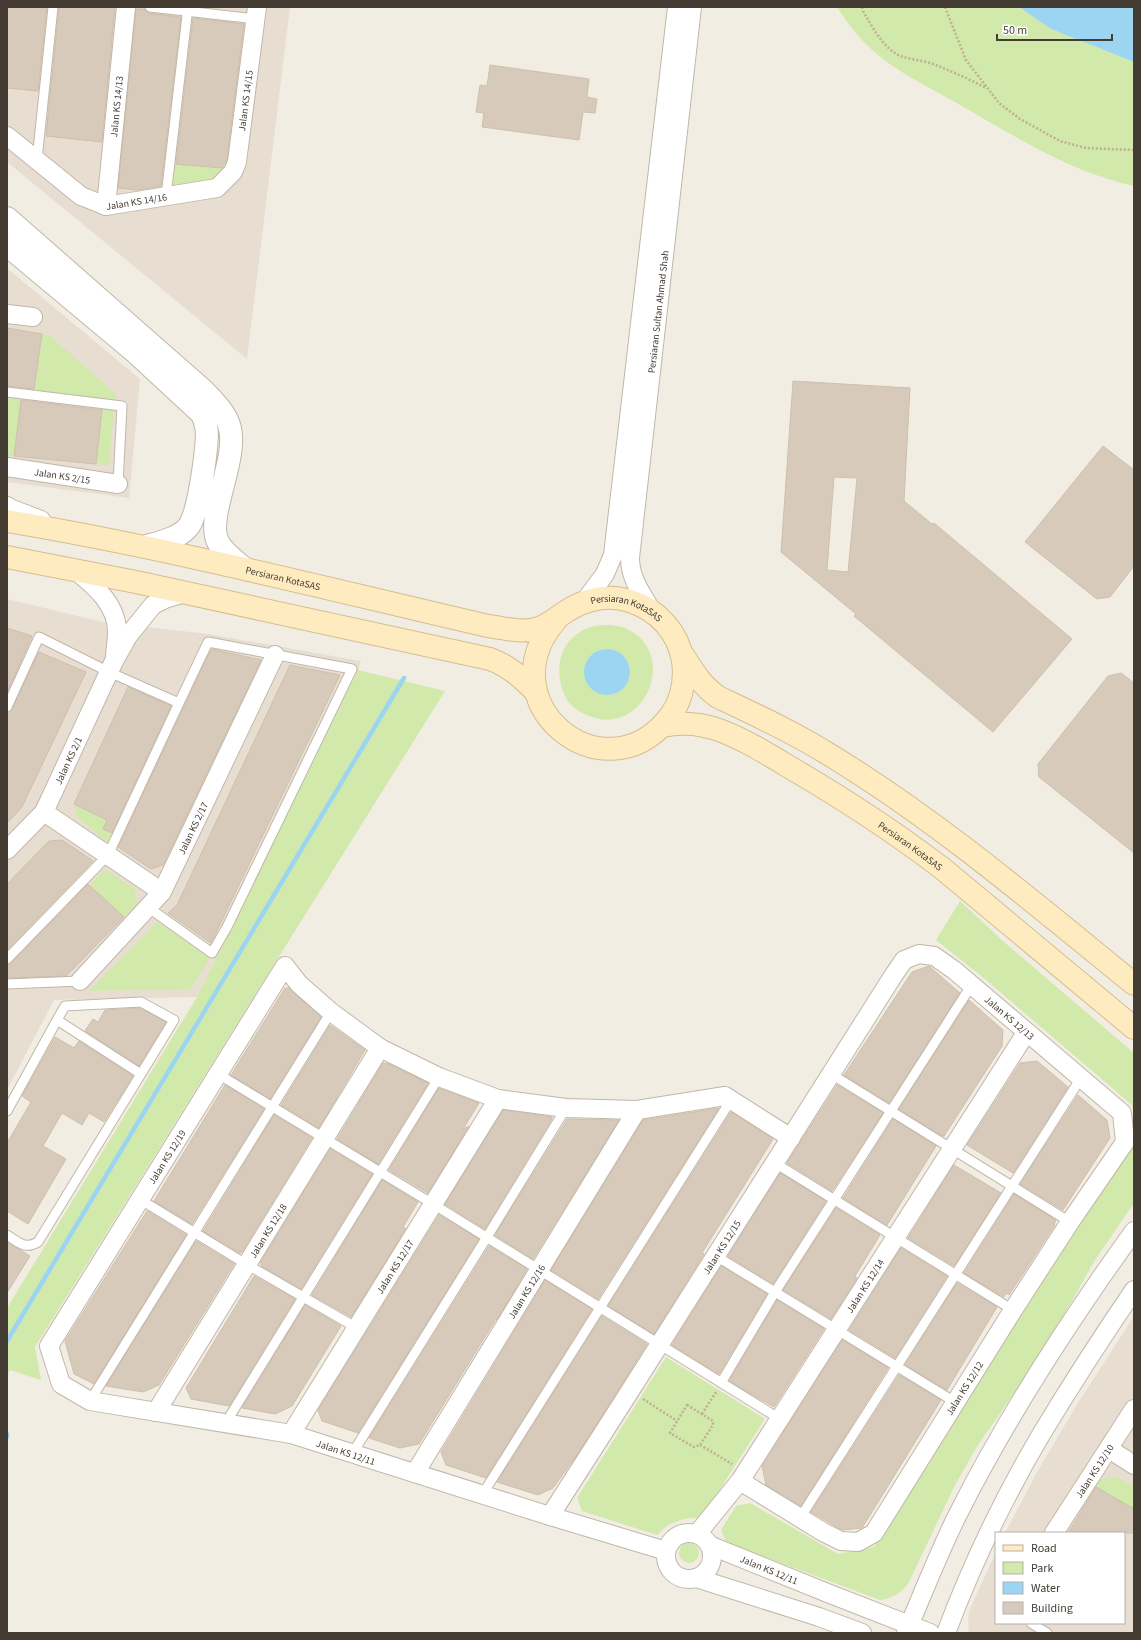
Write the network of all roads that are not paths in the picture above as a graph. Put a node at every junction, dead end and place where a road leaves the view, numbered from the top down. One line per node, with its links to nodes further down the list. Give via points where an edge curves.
1 (53, 7): 9 (lane)
2 (126, 7): 12 (street, Jalan KS 14/13)
3 (150, 7): 6 (lane)
4 (677, 7): 28 (street, Persiaran Sultan Ahmad Shah, via 613,555 605,574)
5 (692, 7): 29 (street, Persiaran Sultan Ahmad Shah, via 630,558 634,581)
6 (188, 9): 7 (lane); 11 (lane)
7 (256, 13): 10 (street, Jalan KS 14/15, via 237,162 233,172)
8 (7, 136): 9 (street, Jalan KS 14/16)
9 (37, 160): 12 (street, Jalan KS 14/16, via 81,196)
10 (217, 188): 11 (street, Jalan KS 14/16)
11 (166, 196): 12 (street, Jalan KS 14/16)
12 (106, 206)
13 (7, 218): 25 (street, via 204,391 222,412 229,425 231,438 230,456 218,511 217,540 222,549)
14 (7, 246): 23 (street, via 134,352 202,414 206,422 202,476 194,516 188,527 180,533)
15 (7, 314): 16 (street)
16 (33, 317)
17 (7, 392): 19 (lane, via 122,406)
18 (7, 467): 19 (street, Jalan KS 2/15)
19 (118, 484)
20 (7, 506): 22 (street)
21 (7, 521): 22 (main road, Persiaran KotaSAS)
22 (65, 530): 23 (main road, Persiaran KotaSAS)
23 (148, 546): 25 (main road, Persiaran KotaSAS)
24 (7, 557): 26 (main road, Persiaran KotaSAS)
25 (244, 568): 30 (main road, Persiaran KotaSAS, via 509,629 537,629)
26 (76, 571): 27 (main road, Persiaran KotaSAS); 33 (street, via 94,586 111,608 117,633)
27 (185, 592): 33 (street, via 153,605 128,636); 34 (main road, Persiaran KotaSAS, via 490,659 520,676)
28 (584, 602): 29 (main road, Persiaran KotaSAS, via 616,598 629,600); 30 (main road, Persiaran KotaSAS, via 566,611)
29 (652, 611): 31 (main road, Persiaran KotaSAS, via 671,630)
30 (556, 620): 34 (main road, Persiaran KotaSAS, via 547,630 536,654)
31 (682, 654): 37 (main road, Persiaran KotaSAS, via 682,692 677,705); 47 (main road, Persiaran KotaSAS, via 695,675 718,697 826,752 893,796 964,847)
32 (274, 655): 35 (lane, via 208,642); 41 (street, Jalan KS 2/17); 42 (lane, via 352,669 212,953)
33 (112, 666): 35 (lane); 36 (lane, via 39,637); 38 (street, Jalan KS 2/1)
34 (536, 692): 37 (main road, Persiaran KotaSAS, via 555,726 576,741 589,746 628,746 646,738)
35 (179, 703): 40 (lane)
36 (7, 707)
37 (662, 726): 51 (main road, Persiaran KotaSAS, via 693,724 718,730 765,753 846,801 943,869)
38 (44, 812): 39 (street, Jalan KS 2/1); 40 (street)
39 (7, 850)
40 (108, 855): 41 (street); 43 (lane)
41 (162, 892): 42 (street, Jalan KS 2/17)
42 (149, 908): 45 (street, Jalan KS 2/17)
43 (7, 959)
44 (893, 976): 48 (street, Jalan KS 12/13, via 904,960 919,954 934,956); 56 (street, Jalan KS 12/15)
45 (80, 981): 46 (lane)
46 (7, 984)
47 (1134, 984)
48 (972, 986): 52 (street, Jalan KS 12/13); 64 (lane)
49 (331, 1012): 53 (street); 55 (street, Jalan KS 12/19, via 299,984 285,966); 61 (lane)
50 (57, 1020): 54 (lane); 54 (lane, via 65,1006 141,1002 174,1020); 65 (lane)
51 (1132, 1027)
52 (1026, 1033): 58 (street, Jalan KS 12/13); 69 (street, Jalan KS 12/14)
53 (380, 1048): 57 (street); 68 (street, Jalan KS 12/18)
54 (141, 1074): 79 (lane, via 38,1242 31,1246 22,1245)
55 (218, 1074): 61 (lane); 74 (street, Jalan KS 12/19)
56 (831, 1074): 64 (lane); 67 (street, Jalan KS 12/15)
57 (439, 1077): 59 (street); 71 (lane)
58 (1081, 1078): 66 (street, Jalan KS 12/13); 72 (lane)
59 (498, 1099): 62 (street); 75 (street, Jalan KS 12/17)
60 (731, 1100): 63 (street, via 725,1096); 67 (street); 89 (lane)
61 (272, 1107): 68 (lane); 78 (lane)
62 (566, 1108): 63 (street); 81 (lane)
63 (637, 1110): 84 (street, Jalan KS 12/16)
64 (891, 1110): 69 (lane); 73 (lane)
65 (7, 1111)
66 (1122, 1113): 76 (street, Jalan KS 12/12, via 1125,1142)
67 (791, 1138): 70 (street, Jalan KS 12/15)
68 (324, 1139): 71 (lane); 83 (street, Jalan KS 12/18)
69 (953, 1148): 72 (lane); 80 (street, Jalan KS 12/14)
70 (775, 1163): 73 (lane); 82 (street, Jalan KS 12/15)
71 (380, 1172): 75 (lane); 88 (lane)
72 (1012, 1186): 76 (lane); 85 (lane)
73 (834, 1199): 80 (lane); 87 (lane)
74 (141, 1200): 78 (lane); 94 (street, Jalan KS 12/19)
75 (433, 1204): 81 (lane); 91 (street, Jalan KS 12/17)
76 (1070, 1222): 90 (street, Jalan KS 12/12)
77 (1134, 1231): 117 (street, via 1013,1414 958,1515)
78 (194, 1232): 83 (lane); 97 (lane)
79 (7, 1235)
80 (896, 1237): 85 (lane); 92 (street, Jalan KS 12/14)
81 (487, 1238): 84 (lane); 105 (lane)
82 (716, 1256): 87 (lane); 93 (street, Jalan KS 12/15)
83 (246, 1264): 88 (lane); 100 (street, Jalan KS 12/18)
84 (539, 1270): 89 (lane); 107 (street, Jalan KS 12/16)
85 (956, 1274): 90 (lane); 95 (lane)
86 (1134, 1290): 120 (street, via 1022,1469 981,1550)
87 (775, 1292): 92 (lane); 96 (lane)
88 (304, 1297): 91 (lane); 102 (lane)
89 (600, 1308): 93 (lane); 109 (lane)
90 (1013, 1310): 98 (street, Jalan KS 12/12)
91 (357, 1328): 103 (street, Jalan KS 12/17)
92 (837, 1330): 95 (lane); 101 (street, Jalan KS 12/14)
93 (660, 1345): 96 (lane); 110 (street, Jalan KS 12/15)
94 (49, 1346): 97 (street, Jalan KS 12/11, via 61,1384)
95 (896, 1366): 98 (lane); 111 (lane)
96 (721, 1383): 101 (lane)
97 (90, 1401): 100 (street, Jalan KS 12/11)
98 (955, 1402): 111 (street, Jalan KS 12/12, via 874,1533 858,1542 841,1541)
99 (1134, 1409): 104 (street, Jalan KS 12/10)
100 (156, 1412): 102 (street, Jalan KS 12/11)
101 (780, 1419): 108 (street, Jalan KS 12/14)
102 (225, 1424): 103 (street, Jalan KS 12/11)
103 (291, 1434): 105 (street, Jalan KS 12/11)
104 (1108, 1449): 106 (street); 112 (street, Jalan KS 12/10)
105 (352, 1454): 107 (street, Jalan KS 12/11)
106 (1134, 1465)
107 (415, 1474): 109 (street, Jalan KS 12/11)
108 (743, 1477): 111 (street, Jalan KS 12/12); 113 (street, Jalan KS 12/14)
109 (482, 1495): 110 (street, Jalan KS 12/11)
110 (550, 1516): 114 (street, Jalan KS 12/11)
111 (800, 1518)
112 (1055, 1532)
113 (703, 1539): 114 (street, Jalan KS 12/11, via 686,1533 674,1537); 115 (street, via 712,1552 712,1560 709,1568); 117 (street, Jalan KS 12/11)
114 (666, 1551): 115 (street, via 668,1567 673,1573 680,1578)
115 (696, 1578): 118 (street)
116 (1033, 1624): 121 (lane)
117 (908, 1629): 119 (street, Jalan KS 12/11)
118 (862, 1633)
119 (930, 1633)
120 (946, 1633)
121 (1047, 1633)

